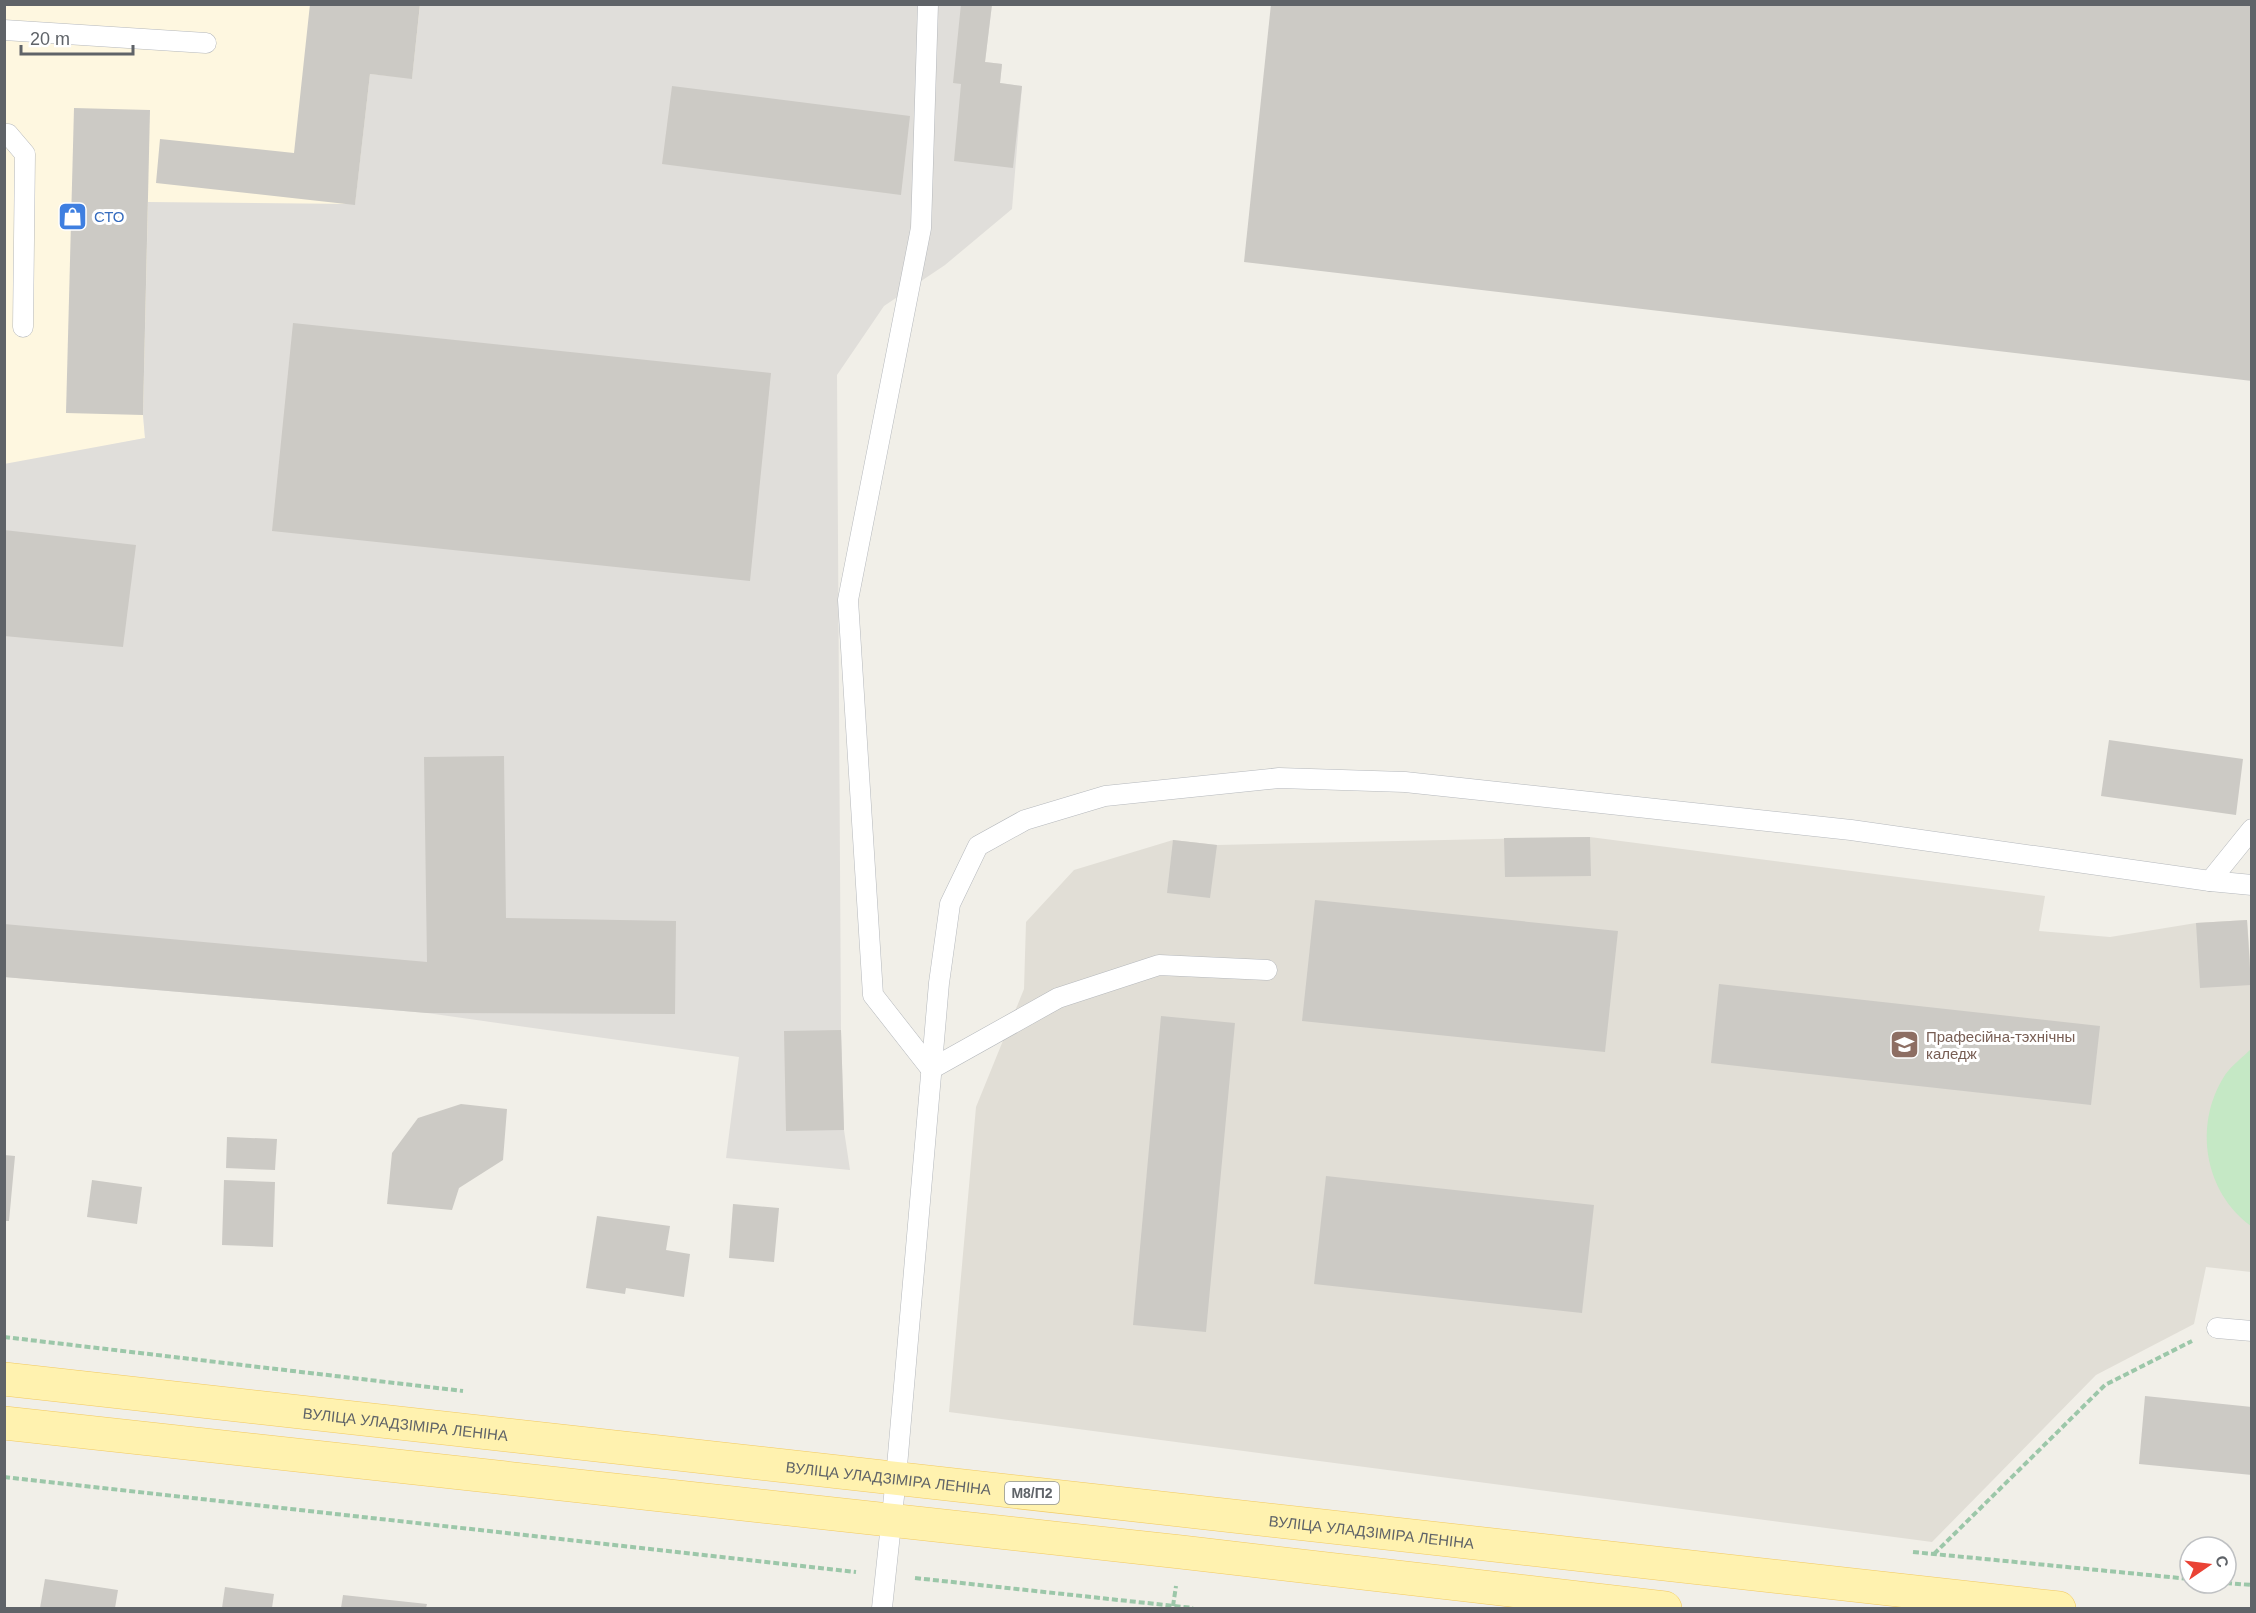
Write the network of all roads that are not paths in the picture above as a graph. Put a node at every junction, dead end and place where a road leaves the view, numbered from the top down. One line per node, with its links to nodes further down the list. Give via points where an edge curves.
1 (928, 4): 10 (lane, via 921,228 848,600 873,995)
2 (4, 30): 3 (lane)
3 (206, 43)
4 (4, 134): 5 (lane, via 25,154)
5 (23, 327)
6 (2252, 829): 7 (lane)
7 (2210, 881): 8 (lane); 10 (lane, via 1851,830 1405,782 1279,778 1105,796 1025,820 978,846 950,904)
8 (2252, 885)
9 (1267, 970): 10 (lane, via 1159,965 1058,998)
10 (931, 1069): 15 (lane)
11 (2217, 1328): 12 (lane)
12 (2252, 1331)
13 (4, 1379): 15 (main road, ВУЛІЦА УЛАДЗІМІРА ЛЕНІНА / М8/П2)
14 (4, 1423): 16 (main road)
15 (896, 1478): 16 (lane); 19 (main road, ВУЛІЦА УЛАДЗІМІРА ЛЕНІНА / М8/П2)
16 (892, 1520): 17 (lane); 18 (main road)
17 (882, 1608)
18 (1665, 1608)
19 (2059, 1608)

